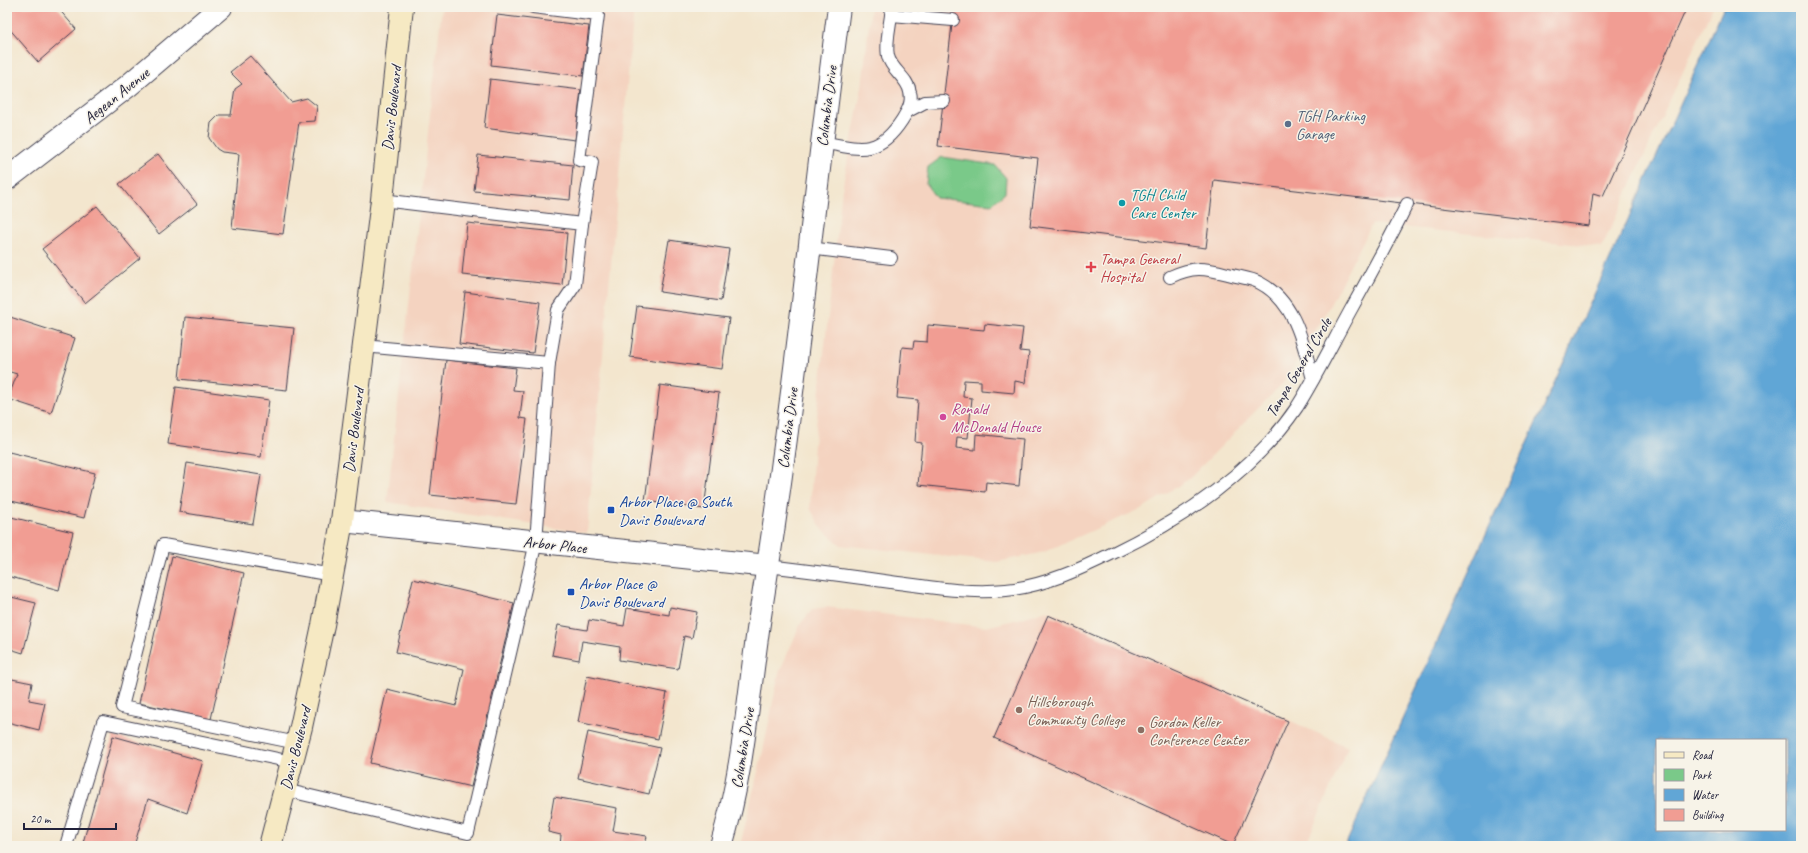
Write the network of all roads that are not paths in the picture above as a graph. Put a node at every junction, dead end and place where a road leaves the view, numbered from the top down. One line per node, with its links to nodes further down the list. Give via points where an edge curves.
1 (221, 7): 11 (street, Aegean Avenue, via 128,86)
2 (402, 7): 12 (street, Davis Boulevard)
3 (533, 7): 5 (lane)
4 (839, 7): 10 (street, Columbia Drive)
5 (598, 11): 14 (lane, via 579,160 592,162)
6 (892, 11): 7 (lane); 9 (lane, via 888,58 910,90 911,103)
7 (953, 20)
8 (944, 101): 9 (lane, via 925,102)
9 (908, 111): 10 (lane, via 890,136 868,148 859,150)
10 (822, 142): 15 (street, Columbia Drive)
11 (7, 180)
12 (382, 200): 14 (lane); 18 (street, Davis Boulevard)
13 (1407, 204): 20 (lane, Tampa General Circle)
14 (582, 224): 19 (lane, via 576,285 558,310)
15 (809, 248): 16 (lane); 23 (street, Columbia Drive)
16 (892, 258)
17 (1170, 277): 20 (lane, via 1189,269 1209,269 1259,283 1272,291 1289,310 1299,330)
18 (364, 346): 19 (lane); 21 (street, Davis Boulevard)
19 (549, 363): 22 (lane)
20 (1313, 379): 23 (lane, Tampa General Circle, via 1296,408 1269,442 1245,465 1190,509 1158,530 1100,560 1037,584 1004,590 949,589)
21 (342, 521): 22 (street, Arbor Place); 24 (street, Davis Boulevard)
22 (536, 542): 23 (street, Arbor Place); 26 (lane, via 468,833)
23 (768, 566): 29 (street, Columbia Drive, via 745,732 731,815)
24 (332, 576): 25 (street, Davis Boulevard); 25 (lane, via 163,545 122,707)
25 (295, 753): 26 (street, Davis Boulevard); 27 (lane, via 103,722)
26 (285, 790): 28 (street, Davis Boulevard)
27 (66, 846)
28 (270, 846)
29 (721, 846)

